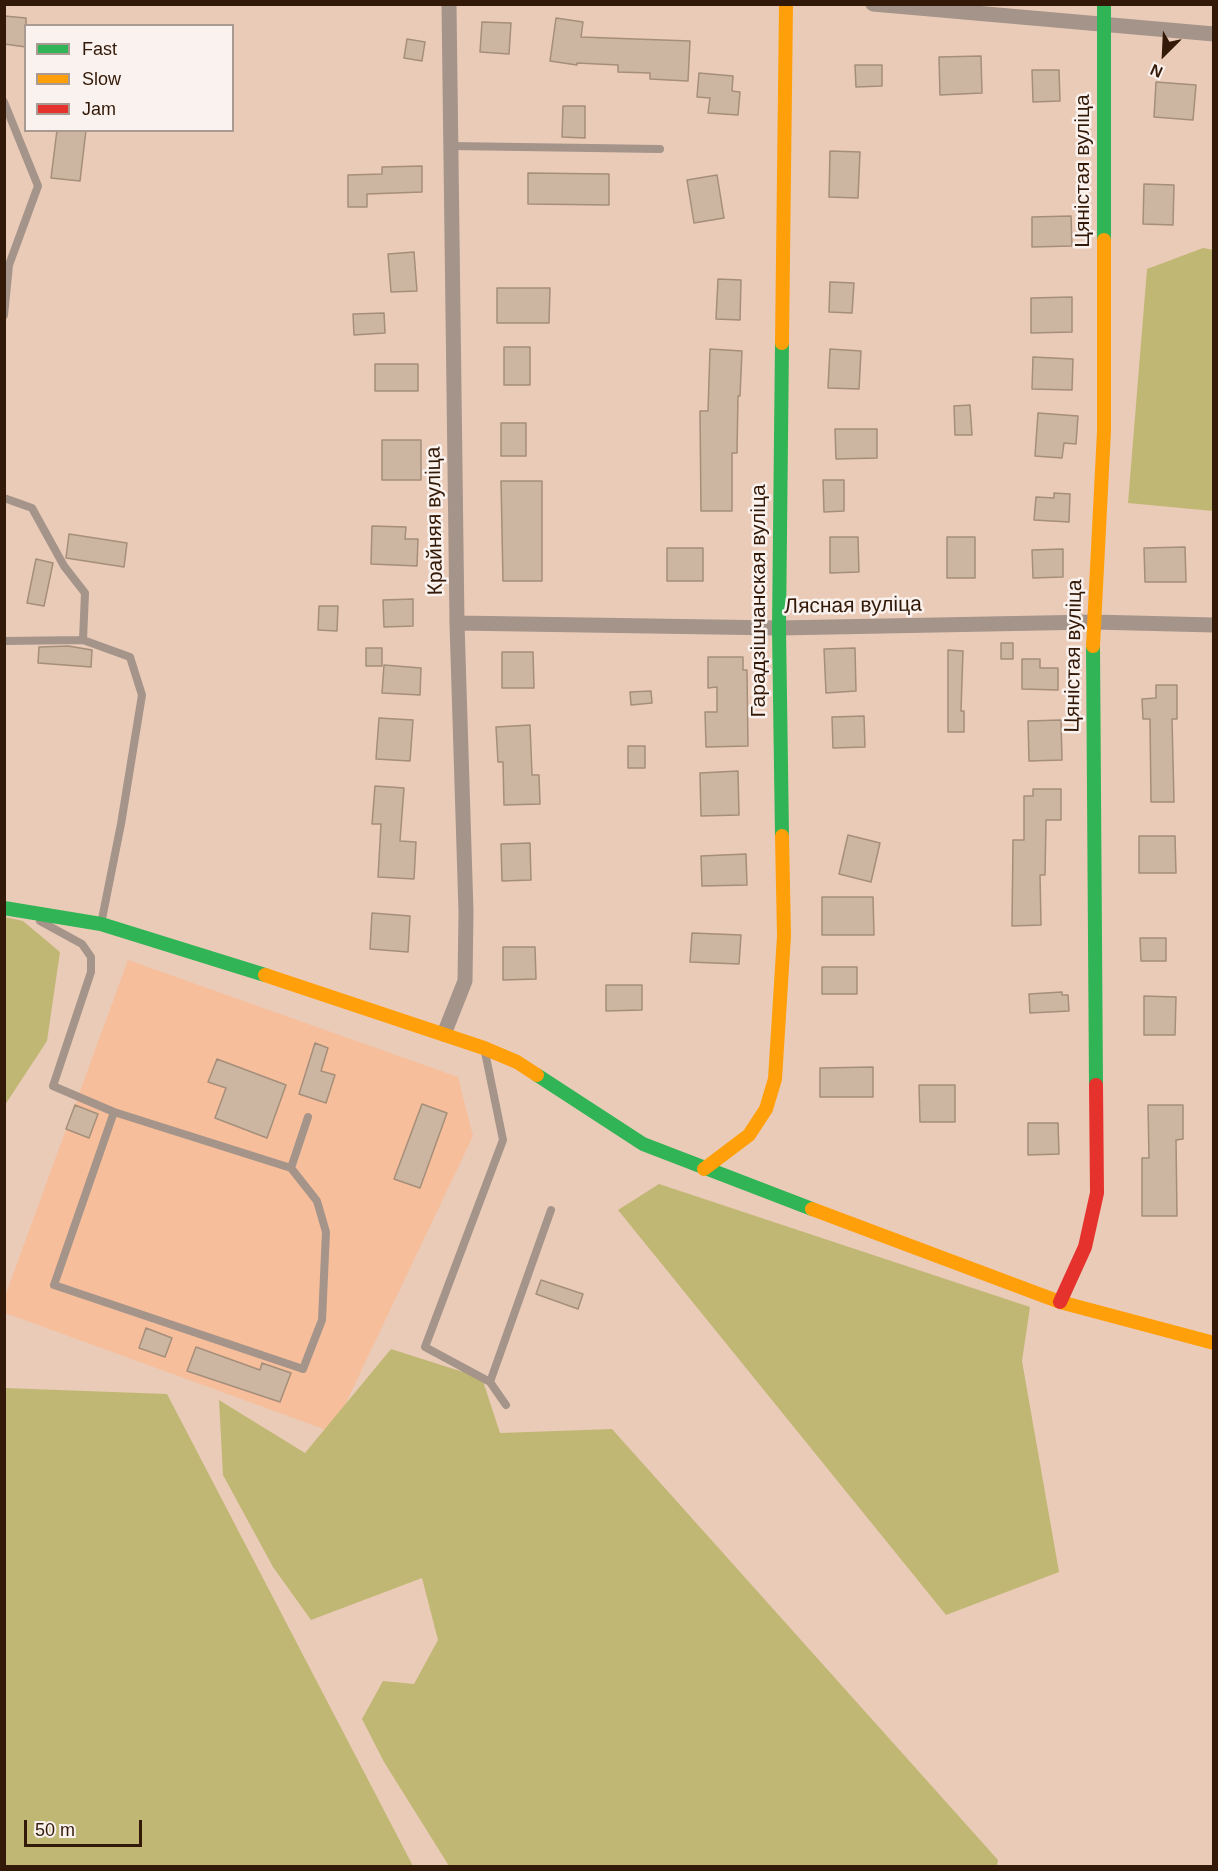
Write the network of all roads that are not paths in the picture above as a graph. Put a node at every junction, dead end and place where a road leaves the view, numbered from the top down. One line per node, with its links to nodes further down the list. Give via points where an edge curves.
1 (449, 4): 8 (street, Крайняя вуліца)
2 (786, 4): 16 (street, Гарадзішчанская вуліца)
3 (873, 4): 5 (street)
4 (1104, 4): 5 (street, Цяністая вуліца)
5 (1104, 24): 6 (street); 13 (street, Цяністая вуліца, via 1104,431)
6 (1214, 34)
7 (4, 102): 10 (lane, via 38,186)
8 (451, 146): 9 (lane); 14 (street, Крайняя вуліца)
9 (660, 149)
10 (7, 265): 11 (lane)
11 (4, 315)
12 (4, 498): 17 (lane, via 32,508 64,566 85,593)
13 (1093, 622): 15 (street, Лясная вуліца); 16 (street, Лясная вуліца); 29 (street, Цяністая вуліца, via 1097,1193 1085,1247)
14 (457, 623): 16 (street, Лясная вуліца); 22 (street, Крайняя вуліца, via 465,981)
15 (1214, 625)
16 (779, 628): 27 (street, Гарадзішчанская вуліца, via 784,936 775,1079 766,1109 749,1135)
17 (83, 640): 18 (lane); 21 (lane, via 130,657 142,695)
18 (4, 641)
19 (4, 908): 20 (street)
20 (25, 913): 21 (street); 24 (lane, via 82,944 92,957 91,972 53,1086)
21 (101, 924): 22 (street)
22 (444, 1034): 23 (street)
23 (484, 1048): 27 (street, via 517,1062 643,1143); 31 (lane, via 503,1140 425,1347)
24 (114, 1113): 26 (lane); 26 (lane, via 54,1285 303,1369 322,1320 326,1232 317,1201)
25 (308, 1117): 26 (lane)
26 (291, 1168)
27 (704, 1169): 29 (street)
28 (551, 1210): 31 (lane)
29 (1060, 1302): 30 (street)
30 (1214, 1343)
31 (490, 1382): 32 (lane)
32 (506, 1405)

